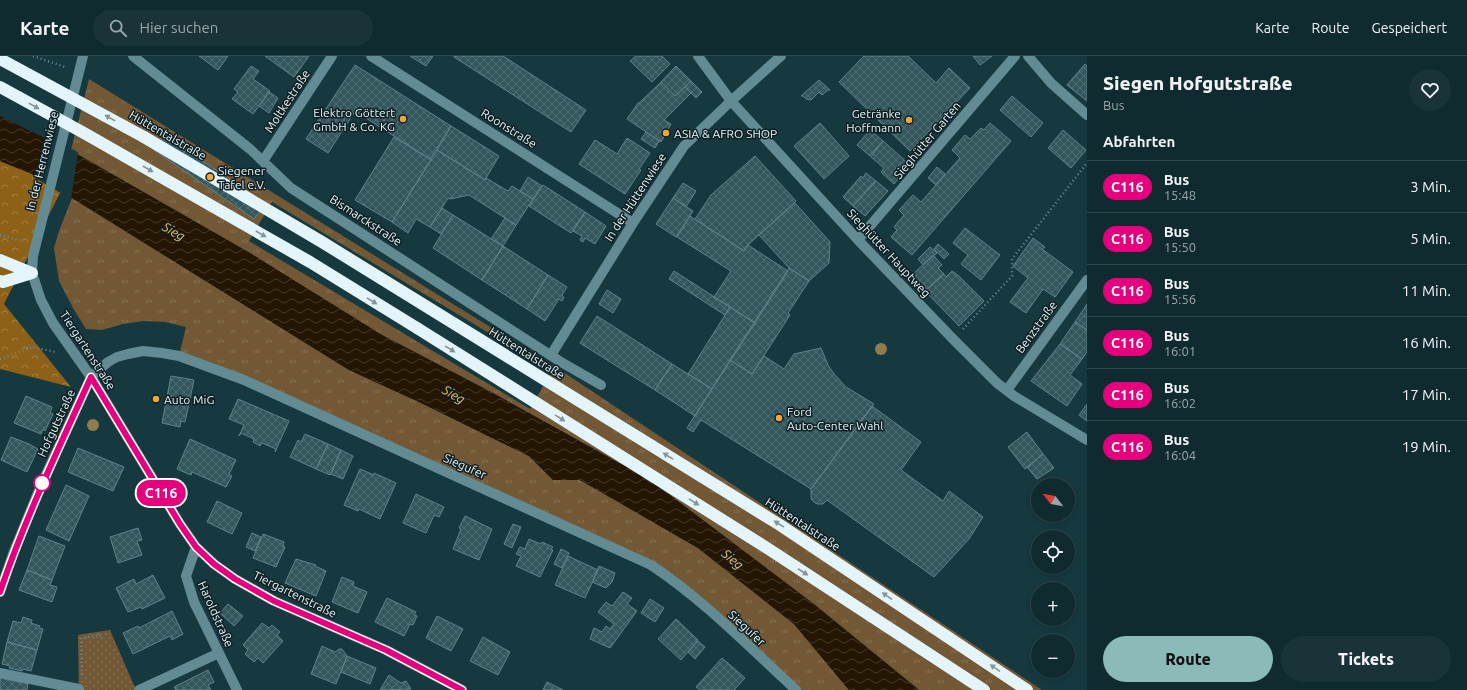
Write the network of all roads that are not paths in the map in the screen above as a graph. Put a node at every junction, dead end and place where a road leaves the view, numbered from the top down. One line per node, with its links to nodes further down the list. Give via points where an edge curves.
1 (83, 56): 17 (street, In der Herrenwiese, bridge, via 34,245)
2 (133, 56): 13 (street, Bismarckstraße)
3 (332, 56): 13 (street, Moltkestraße)
4 (371, 56): 14 (street, Roonstraße)
5 (698, 56): 11 (street, Sieghütter Hauptweg)
6 (781, 56): 11 (street, In der Hüttenwiese)
7 (1015, 56): 15 (street, Sieghütter Garten)
8 (1028, 56): 12 (street, via 1051,83)
9 (0, 59): 35 (highway, Hüttentalstraße, one-way to 9, bridge, via 780,525 328,247 144,137)
10 (0, 87): 34 (highway, one-way to 34, bridge, via 310,262 767,548)
11 (731, 101): 14 (street, In der Hüttenwiese, via 684,146); 15 (street, Sieghütter Hauptweg)
12 (1087, 115)
13 (263, 161): 20 (street, Bismarckstraße, via 291,188)
14 (633, 223): 20 (street, In der Hüttenwiese)
15 (858, 240): 23 (street, Sieghütter Hauptweg, via 953,339)
16 (0, 260): 17 (highway)
17 (32, 273): 19 (highway); 21 (street, Tiergartenstraße, via 41,300 53,323)
18 (1087, 280): 23 (street, Benzstraße)
19 (0, 281)
20 (550, 355): 22 (street, Bismarckstraße)
21 (91, 377): 25 (street, Tiergartenstraße); 26 (street, Hofgutstraße, via 42,483); 33 (street, Siegufer, via 117,357 143,351 179,356 244,380 651,565 698,600)
22 (601, 385)
23 (1007, 390): 24 (street, Sieghütter Hauptweg)
24 (1087, 440)
25 (196, 547): 27 (street, Haroldstraße, via 186,576 194,602); 32 (street, Tiergartenstraße, via 235,579 274,601 386,650)
26 (0, 592)
27 (219, 653): 30 (street); 31 (street, Haroldstraße)
28 (0, 673): 29 (street)
29 (79, 688)
30 (139, 690)
31 (237, 690)
32 (462, 690)
33 (796, 690)
34 (984, 690)
35 (1027, 690)

